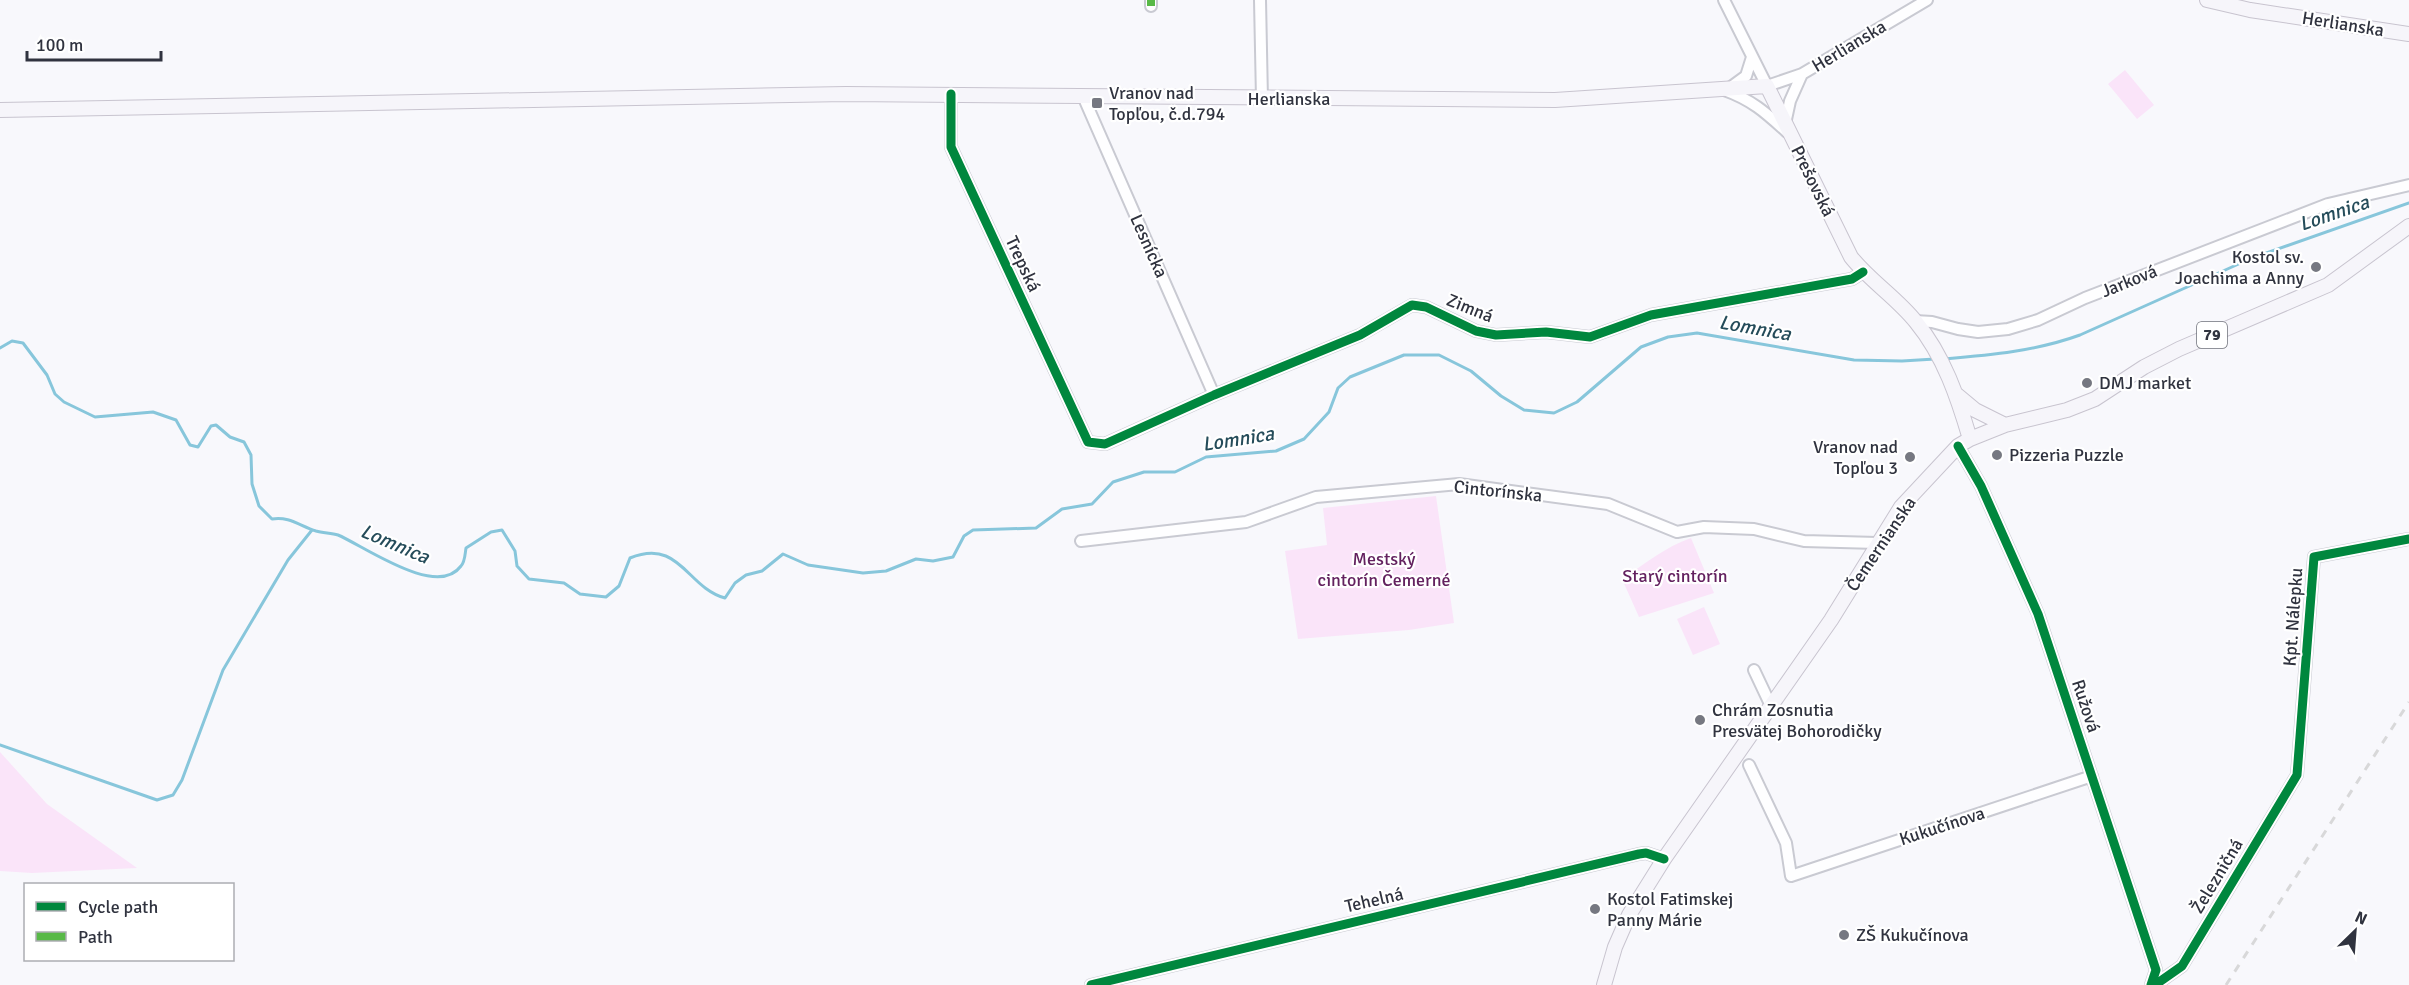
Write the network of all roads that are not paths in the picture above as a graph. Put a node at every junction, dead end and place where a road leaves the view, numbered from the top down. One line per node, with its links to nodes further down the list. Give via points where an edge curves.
1 (1260, 0): 12 (street)
2 (1724, 0): 6 (street, Prešovská)
3 (1927, 0): 7 (street, Herlianska)
4 (2207, 0): 5 (main road, Herlianska)
5 (2409, 34)
6 (1752, 57): 8 (street, Prešovská); 9 (street, via 1746,76)
7 (1802, 74): 8 (street, Herlianska); 14 (street, Herlianska, via 1790,101)
8 (1767, 86): 9 (main road, Herlianska); 14 (main road, Prešovská)
9 (1725, 88): 12 (main road, Herlianska, via 1555,100); 14 (street, via 1764,110)
10 (951, 94): 11 (main road, Herlianska); 13 (main road, Herlianska); 23 (street, Trepská, via 951,147)
11 (1083, 96): 12 (main road, Herlianska); 19 (street, Lesnícka)
12 (1262, 99)
13 (0, 110)
14 (1787, 130): 17 (main road, Prešovská, via 1843,242)
15 (2409, 185): 18 (street, Jarková, via 2318,208 2008,329 1978,332)
16 (2409, 226): 21 (main road, Čemernianska / 79, via 2328,285 2144,367 2095,399)
17 (1863, 272): 18 (main road, Prešovská); 19 (street, Zimná, via 1852,279 1651,315 1590,337 1546,332 1496,335 1412,305 1360,335)
18 (1916, 321): 20 (main road, Prešovská)
19 (1214, 394): 23 (street, Zimná, via 1105,444)
20 (1957, 395): 21 (main road, via 1975,410); 22 (main road, Prešovská)
21 (2005, 425): 22 (main road, Čemernianska / 79)
22 (1970, 439): 24 (main road, Čemernianska / 79)
23 (1088, 442)
24 (1958, 446): 27 (main road, Čemernianska / 79, via 1901,507); 32 (street, Ružová, via 1981,486 2038,614)
25 (2409, 539): 31 (street, Kpt. Nálepku, via 2314,557)
26 (1081, 541): 27 (street, Cintorínska, via 1246,522 1316,497 1459,484 1608,504 1677,532 1704,527 1754,529 1804,541)
27 (1877, 543): 29 (main road, Čemernianska / 79)
28 (1754, 670): 29 (street)
29 (1771, 706): 33 (main road, Čemernianska / 79)
30 (1749, 765): 32 (street, Kukučínova, via 1786,843 1791,876)
31 (2297, 775): 36 (street, Železničná, via 2182,966)
32 (2092, 776): 36 (street, Ružová, via 2156,970)
33 (1664, 859): 34 (street, Tehelná, via 1639,854); 35 (main road, Čemernianska / 79, via 1629,915)
34 (1091, 985)
35 (1604, 985)
36 (2153, 985)

